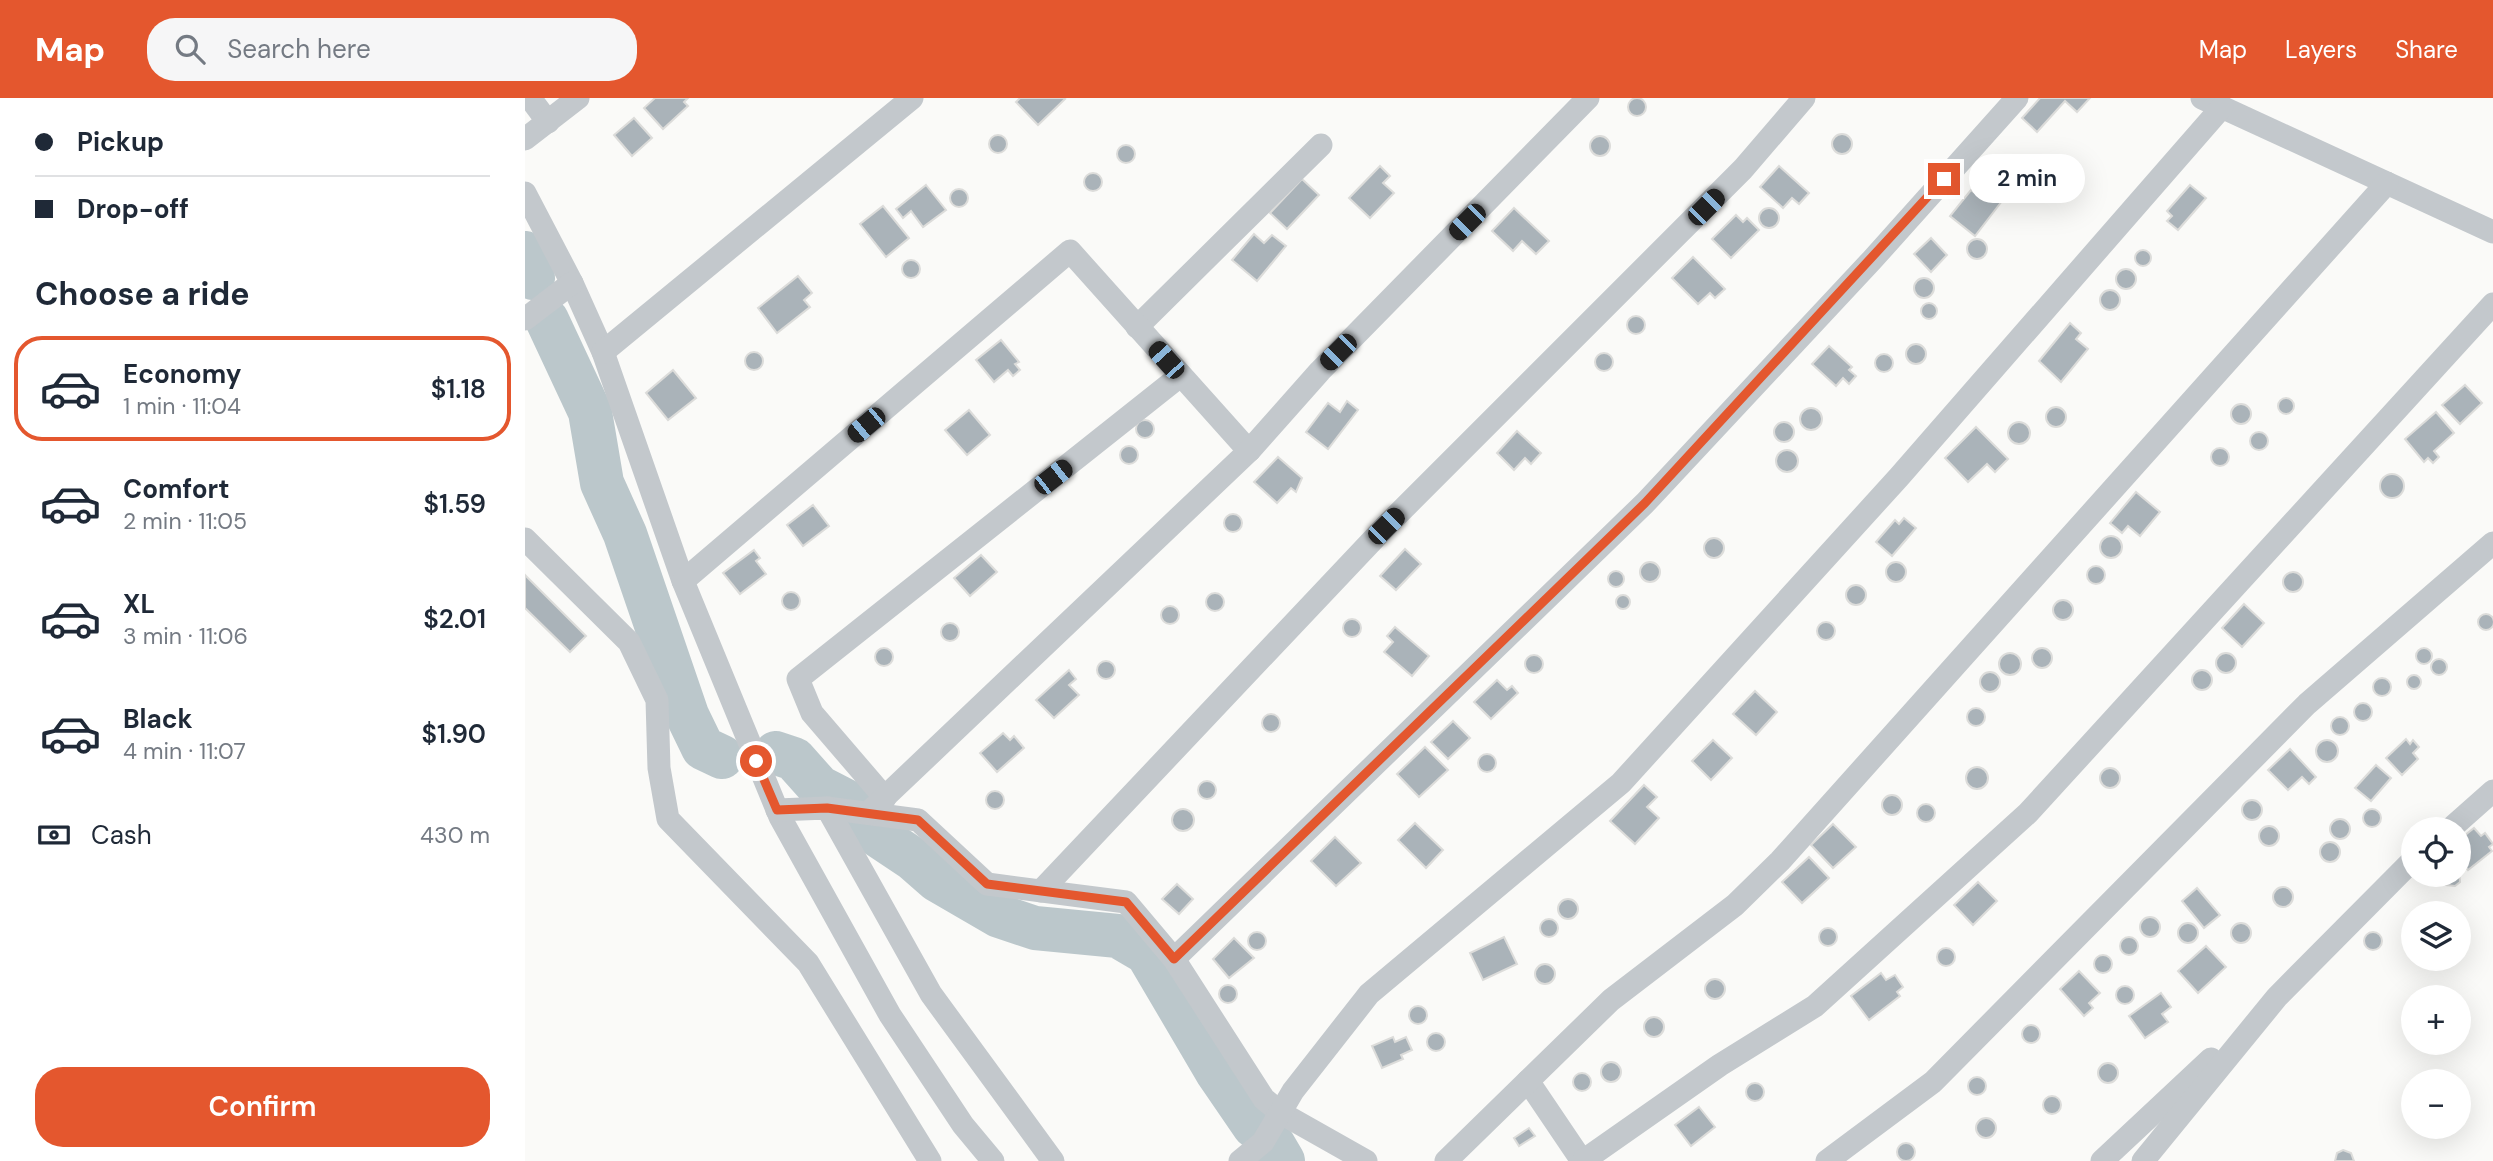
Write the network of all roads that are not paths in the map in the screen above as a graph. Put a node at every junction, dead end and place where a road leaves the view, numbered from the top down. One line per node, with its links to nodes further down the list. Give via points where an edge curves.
1 (530, 98): 8 (street)
2 (578, 98): 8 (street)
3 (912, 98): 18 (street)
4 (1588, 98): 20 (street, via 1320,371)
5 (1804, 98): 31 (street, via 1743,169 1386,526)
6 (2017, 98): 32 (street, via 1645,503)
7 (2212, 103): 11 (street); 35 (street, via 1899,477 1621,783 1369,994)
8 (548, 122): 9 (street)
9 (525, 139)
10 (1321, 145): 17 (street)
11 (2387, 183): 13 (street); 34 (street, via 1780,861 1735,905 1611,1000)
12 (525, 193): 14 (street)
13 (2493, 232)
14 (572, 283): 16 (street); 18 (street)
15 (2493, 304): 43 (street, via 2028,813 1815,1006)
16 (525, 320)
17 (1137, 327): 19 (street); 23 (street, via 1070,251)
18 (603, 352): 23 (street)
19 (1181, 376): 20 (street); 25 (street, via 798,679 812,713)
20 (1249, 451): 25 (street)
21 (525, 539): 37 (street, via 629,642 657,700 659,768 668,819 808,963)
22 (2493, 543): 44 (street, via 2307,704 1933,1082)
23 (683, 581): 27 (street)
24 (2493, 791): 29 (street)
25 (885, 798): 28 (street)
26 (827, 808): 27 (street); 28 (street); 39 (street, via 931,994)
27 (777, 810): 38 (street, via 890,1015 963,1125)
28 (867, 813): 31 (street, via 918,820 987,884)
29 (2464, 817)
30 (2401, 872): 33 (street)
31 (1041, 891): 32 (street, via 1126,902)
32 (1174, 959): 35 (street, via 1264,1099)
33 (2277, 997): 45 (street); 46 (street)
34 (1528, 1081): 42 (street); 43 (street)
35 (1281, 1113): 36 (street); 41 (street)
36 (1265, 1152): 40 (street)
37 (930, 1161)
38 (993, 1161)
39 (1053, 1161)
40 (1240, 1161)
41 (1366, 1161)
42 (1446, 1161)
43 (1582, 1161)
44 (1827, 1161)
45 (2102, 1161)
46 (2143, 1161)

